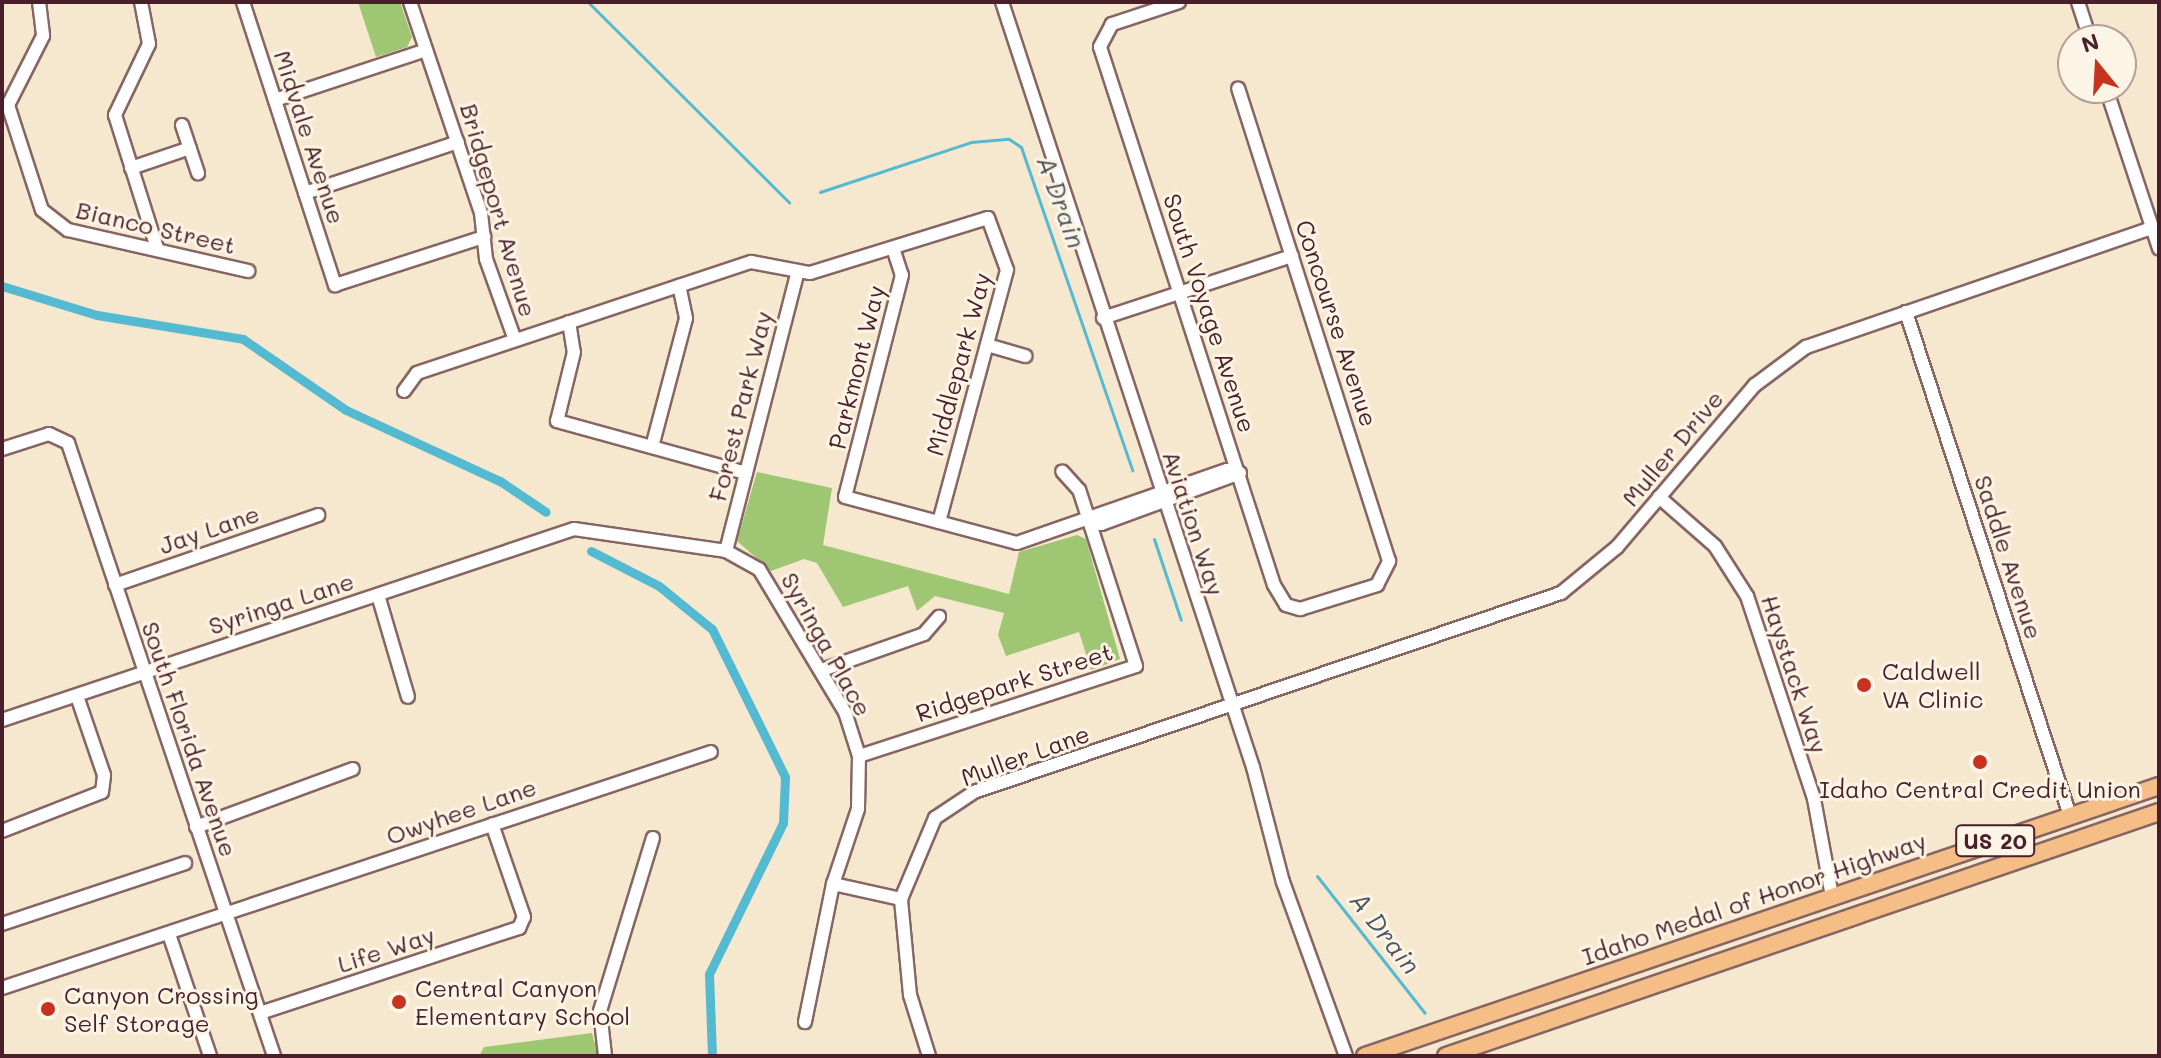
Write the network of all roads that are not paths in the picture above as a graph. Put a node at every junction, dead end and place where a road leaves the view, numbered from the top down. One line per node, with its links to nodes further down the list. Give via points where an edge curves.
1 (39, 2): 21 (street, Bianco Street, via 43,36 8,105 42,210 54,224)
2 (141, 2): 16 (street, via 149,44 115,115)
3 (410, 2): 9 (street, Bridgeport Avenue)
4 (1002, 2): 30 (street, Aviation Way)
5 (1179, 2): 28 (street, South Voyage Avenue, via 1102,32 1100,47)
6 (2078, 2): 8 (street)
7 (246, 3): 11 (street, Midvale Avenue)
8 (2085, 24)
9 (426, 50): 11 (street); 14 (street, Bridgeport Avenue)
10 (1238, 89): 24 (street, Concourse Avenue)
11 (275, 100): 18 (street, Midvale Avenue)
12 (2111, 104): 19 (street)
13 (182, 125): 15 (street)
14 (458, 142): 18 (street); 20 (street, Bridgeport Avenue)
15 (190, 148): 16 (street); 17 (street)
16 (131, 168): 21 (street)
17 (198, 173)
18 (305, 193): 20 (street, Midvale Avenue, via 335,285)
19 (2152, 228): 23 (street); 29 (street, Muller Drive)
20 (484, 237): 32 (street, Bridgeport Avenue)
21 (157, 248): 25 (street, Bianco Street)
22 (893, 248): 26 (street); 33 (street, Middlepark Way, via 988,218 1007,270); 45 (street, Parkmont Way, via 902,275 845,497)
23 (2159, 248)
24 (1292, 256): 28 (street); 50 (street, Concourse Avenue, via 1390,571 1377,585 1300,609)
25 (248, 271)
26 (798, 271): 27 (street, via 751,262); 39 (street, Forest Park Way)
27 (679, 286): 31 (street); 36 (street, via 686,318)
28 (1179, 293): 30 (street); 40 (street, South Voyage Avenue)
29 (1906, 312): 42 (street, Muller Drive, via 1806,347 1778,365); 63 (street, Saddle Avenue)
30 (1103, 318): 41 (street, Aviation Way)
31 (569, 322): 32 (street); 36 (street, via 574,352 557,421)
32 (515, 340): 35 (street, via 417,373)
33 (987, 345): 34 (street); 45 (street, Middlepark Way)
34 (1025, 356)
35 (404, 391)
36 (652, 447): 39 (street)
37 (2, 449): 48 (street, South Florida Avenue, via 64,436)
38 (1062, 471): 44 (street)
39 (746, 473): 47 (street, Forest Park Way)
40 (1240, 473): 41 (street, via 1227,470); 50 (street, South Voyage Avenue)
41 (1162, 497): 44 (street); 56 (street, Aviation Way)
42 (1659, 497): 56 (street, Muller Drive, via 1617,547 1561,593); 70 (street, Haystack Way, via 1715,546 1747,596 1814,799)
43 (318, 515): 48 (street, Jay Lane)
44 (1090, 520): 45 (street, via 1017,543); 59 (street, Ridgepark Street, via 1136,666)
45 (939, 522)
46 (574, 529): 47 (street, Syringa Place); 49 (street, Syringa Lane)
47 (726, 551): 52 (street, Syringa Place, via 759,569)
48 (115, 585): 53 (street, South Florida Avenue)
49 (378, 595): 53 (street, Syringa Lane); 55 (street)
50 (1286, 605)
51 (939, 617): 52 (street, via 924,634)
52 (822, 670): 59 (street, Syringa Place)
53 (143, 672): 54 (street, Syringa Lane); 65 (street, South Florida Avenue)
54 (77, 696): 57 (street, Syringa Lane); 66 (street, via 104,775 102,792)
55 (408, 697)
56 (1232, 706): 71 (street, Muller Lane, via 974,792 935,818); 84 (street, Aviation Way, via 1283,882)
57 (2, 720)
58 (711, 752): 64 (street, Owyhee Lane)
59 (859, 756): 69 (street, Syringa Place, via 858,809)
60 (353, 769): 65 (street)
61 (2159, 786): 63 (main road, Idaho Medal of Honor Highway / US 20)
62 (2159, 812): 77 (main road, Idaho Medal of Honor Highway / US 20)
63 (2070, 816): 70 (main road, Idaho Medal of Honor Highway / US 20)
64 (492, 824): 72 (street, Owyhee Lane); 78 (street, Life Way, via 524,923)
65 (196, 827): 72 (street, South Florida Avenue)
66 (2, 831)
67 (653, 838): 82 (street, via 600,1011)
68 (185, 863): 74 (street)
69 (833, 884): 71 (street); 79 (street, Syringa Place)
70 (1832, 896): 73 (main road, Idaho Medal of Honor Highway / US 20)
71 (901, 899): 83 (street, Muller Lane, via 910,995)
72 (226, 914): 75 (street, Owyhee Lane); 78 (street, South Florida Avenue)
73 (1754, 923): 77 (main road, via 1751,942); 85 (main road, Idaho Medal of Honor Highway / US 20)
74 (2, 924)
75 (169, 934): 76 (street, Owyhee Lane); 80 (street)
76 (2, 988)
77 (1610, 999): 86 (main road, Idaho Medal of Honor Highway / US 20)
78 (260, 1013): 81 (street, South Florida Avenue)
79 (805, 1022)
80 (210, 1056)
81 (274, 1056)
82 (605, 1056)
83 (929, 1056)
84 (1346, 1056)
85 (1365, 1056)
86 (1446, 1056)

